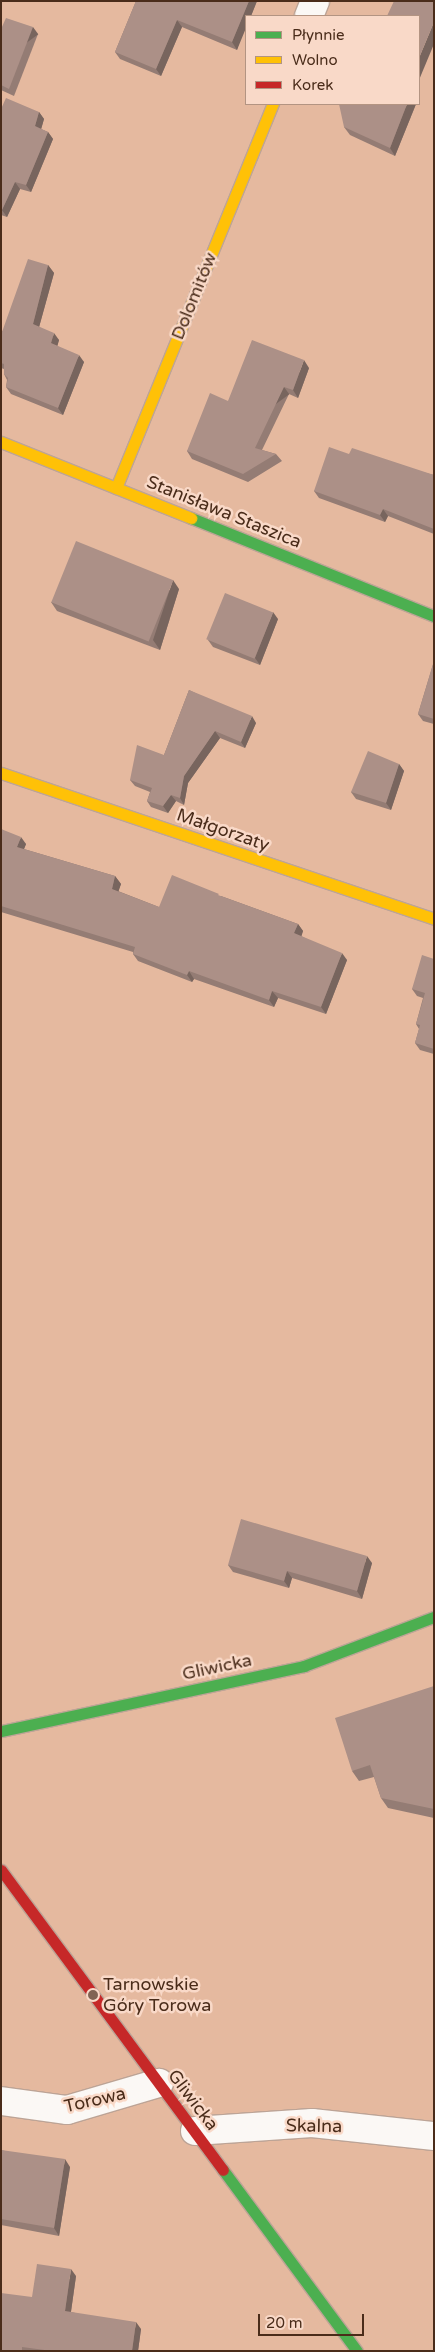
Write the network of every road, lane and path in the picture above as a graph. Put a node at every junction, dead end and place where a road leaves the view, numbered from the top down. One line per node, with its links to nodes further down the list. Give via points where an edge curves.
1 (315, 1): 2 (street)
2 (309, 15)
3 (273, 105): 5 (street, Dolomitów)
4 (1, 442): 5 (street, Stanisława Staszica)
5 (116, 488): 6 (street, Stanisława Staszica)
6 (434, 616)
7 (1, 773): 8 (street, Małgorzaty)
8 (434, 920)
9 (434, 1617): 10 (street, Gliwicka, via 304,1666)
10 (1, 1731)
11 (1, 1870): 12 (street, Gliwicka)
12 (158, 2084): 13 (street, Torowa, via 67,2110); 14 (street, Gliwicka)
13 (1, 2101)
14 (195, 2131): 15 (street, Skalna, via 312,2123); 16 (street, Gliwicka)
15 (434, 2136)
16 (357, 2351)

